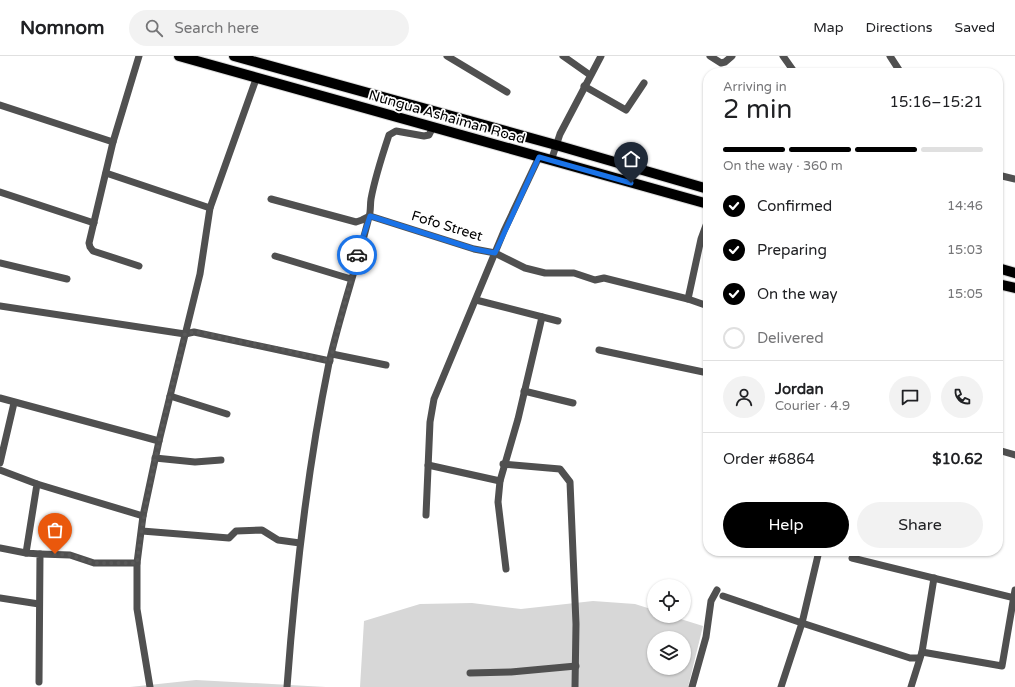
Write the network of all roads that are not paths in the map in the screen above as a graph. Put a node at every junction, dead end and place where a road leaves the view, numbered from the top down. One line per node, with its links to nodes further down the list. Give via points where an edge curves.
1 (138, 56): 20 (street)
2 (179, 56): 14 (main road, Nungua Ashaiman Road)
3 (234, 56): 21 (main road, Nungua Ashaiman Road)
4 (447, 56): 17 (street)
5 (563, 56): 13 (street)
6 (601, 56): 13 (street)
7 (710, 56): 8 (street, via 721,62)
8 (732, 56)
9 (783, 56): 11 (street)
10 (890, 56): 12 (street)
11 (791, 68)
12 (898, 68)
13 (590, 75): 16 (street)
14 (258, 78): 19 (main road, Nungua Ashaiman Road); 31 (street)
15 (644, 84): 16 (street, via 626,110)
16 (584, 86): 21 (street)
17 (507, 92)
18 (0, 105): 20 (street)
19 (433, 127): 22 (main road, Nungua Ashaiman Road); 32 (street, via 429,135 424,136 396,131 389,135 372,192)
20 (113, 142): 24 (street)
21 (556, 144): 23 (street); 27 (main road, Nungua Ashaiman Road)
22 (539, 157): 23 (main road, Nungua Ashaiman Road); 35 (street)
23 (551, 160): 30 (main road, Nungua Ashaiman Road)
24 (106, 173): 31 (street); 33 (street)
25 (1003, 176): 26 (street)
26 (1015, 179)
27 (703, 188)
28 (0, 192): 33 (street)
29 (271, 199): 32 (street, via 356,222)
30 (703, 203)
31 (210, 208): 51 (street, via 200,274)
32 (370, 216): 35 (street, Fofo Street, via 474,249); 42 (street)
33 (94, 223): 38 (street, via 90,247 94,251)
34 (703, 234): 45 (street)
35 (495, 253): 45 (street, Fofo Street, via 525,268 545,274 574,273 595,280 604,278); 46 (street)
36 (274, 256): 42 (street)
37 (0, 263): 41 (street)
38 (139, 266)
39 (1003, 269): 40 (main road)
40 (1015, 273)
41 (67, 279)
42 (351, 279): 53 (street)
43 (1003, 285): 44 (main road)
44 (1015, 288)
45 (688, 299): 47 (street, Fofo Street)
46 (476, 300): 49 (street); 70 (street, via 434,400)
47 (703, 304)
48 (0, 306): 51 (street)
49 (542, 317): 50 (street); 57 (street)
50 (558, 321)
51 (185, 334): 54 (street, via 209,334); 58 (street)
52 (599, 350): 56 (street)
53 (332, 354): 54 (street); 55 (street)
54 (330, 361): 77 (street)
55 (386, 365)
56 (703, 372)
57 (524, 391): 61 (street); 69 (street)
58 (170, 396): 62 (street); 63 (street)
59 (0, 398): 60 (street)
60 (14, 403): 63 (street); 68 (street)
61 (573, 403)
62 (227, 414)
63 (159, 441): 66 (street)
64 (1003, 451): 65 (street)
65 (1015, 455)
66 (155, 458): 67 (street, via 195,462); 75 (street)
67 (221, 460)
68 (0, 463)
69 (503, 464): 72 (street); 93 (street, via 560,469 570,482)
70 (428, 465): 72 (street); 74 (street)
71 (0, 470): 73 (street)
72 (500, 481): 84 (street, via 498,502)
73 (37, 484): 75 (street); 79 (street)
74 (426, 515)
75 (143, 516): 76 (street)
76 (142, 531): 77 (street, via 229,538 236,531 262,530 278,540); 83 (street)
77 (300, 543): 97 (street)
78 (0, 548): 79 (street)
79 (26, 553): 80 (street)
80 (40, 554): 83 (street, via 70,555 94,563); 90 (street)
81 (818, 556): 91 (street)
82 (852, 558): 85 (street)
83 (137, 563): 96 (street, via 137,609)
84 (506, 569)
85 (934, 578): 87 (street); 92 (street)
86 (717, 590): 99 (street, via 712,601 706,637)
87 (1015, 595): 92 (street, via 1002,666)
88 (723, 596): 91 (street)
89 (0, 598): 90 (street)
90 (39, 604): 95 (street)
91 (802, 623): 92 (street, via 910,658); 100 (street)
92 (921, 655): 101 (street)
93 (576, 666): 94 (street); 98 (street)
94 (470, 673)
95 (39, 682)
96 (150, 687)
97 (287, 687)
98 (575, 687)
99 (692, 687)
100 (781, 687)
101 (911, 687)

